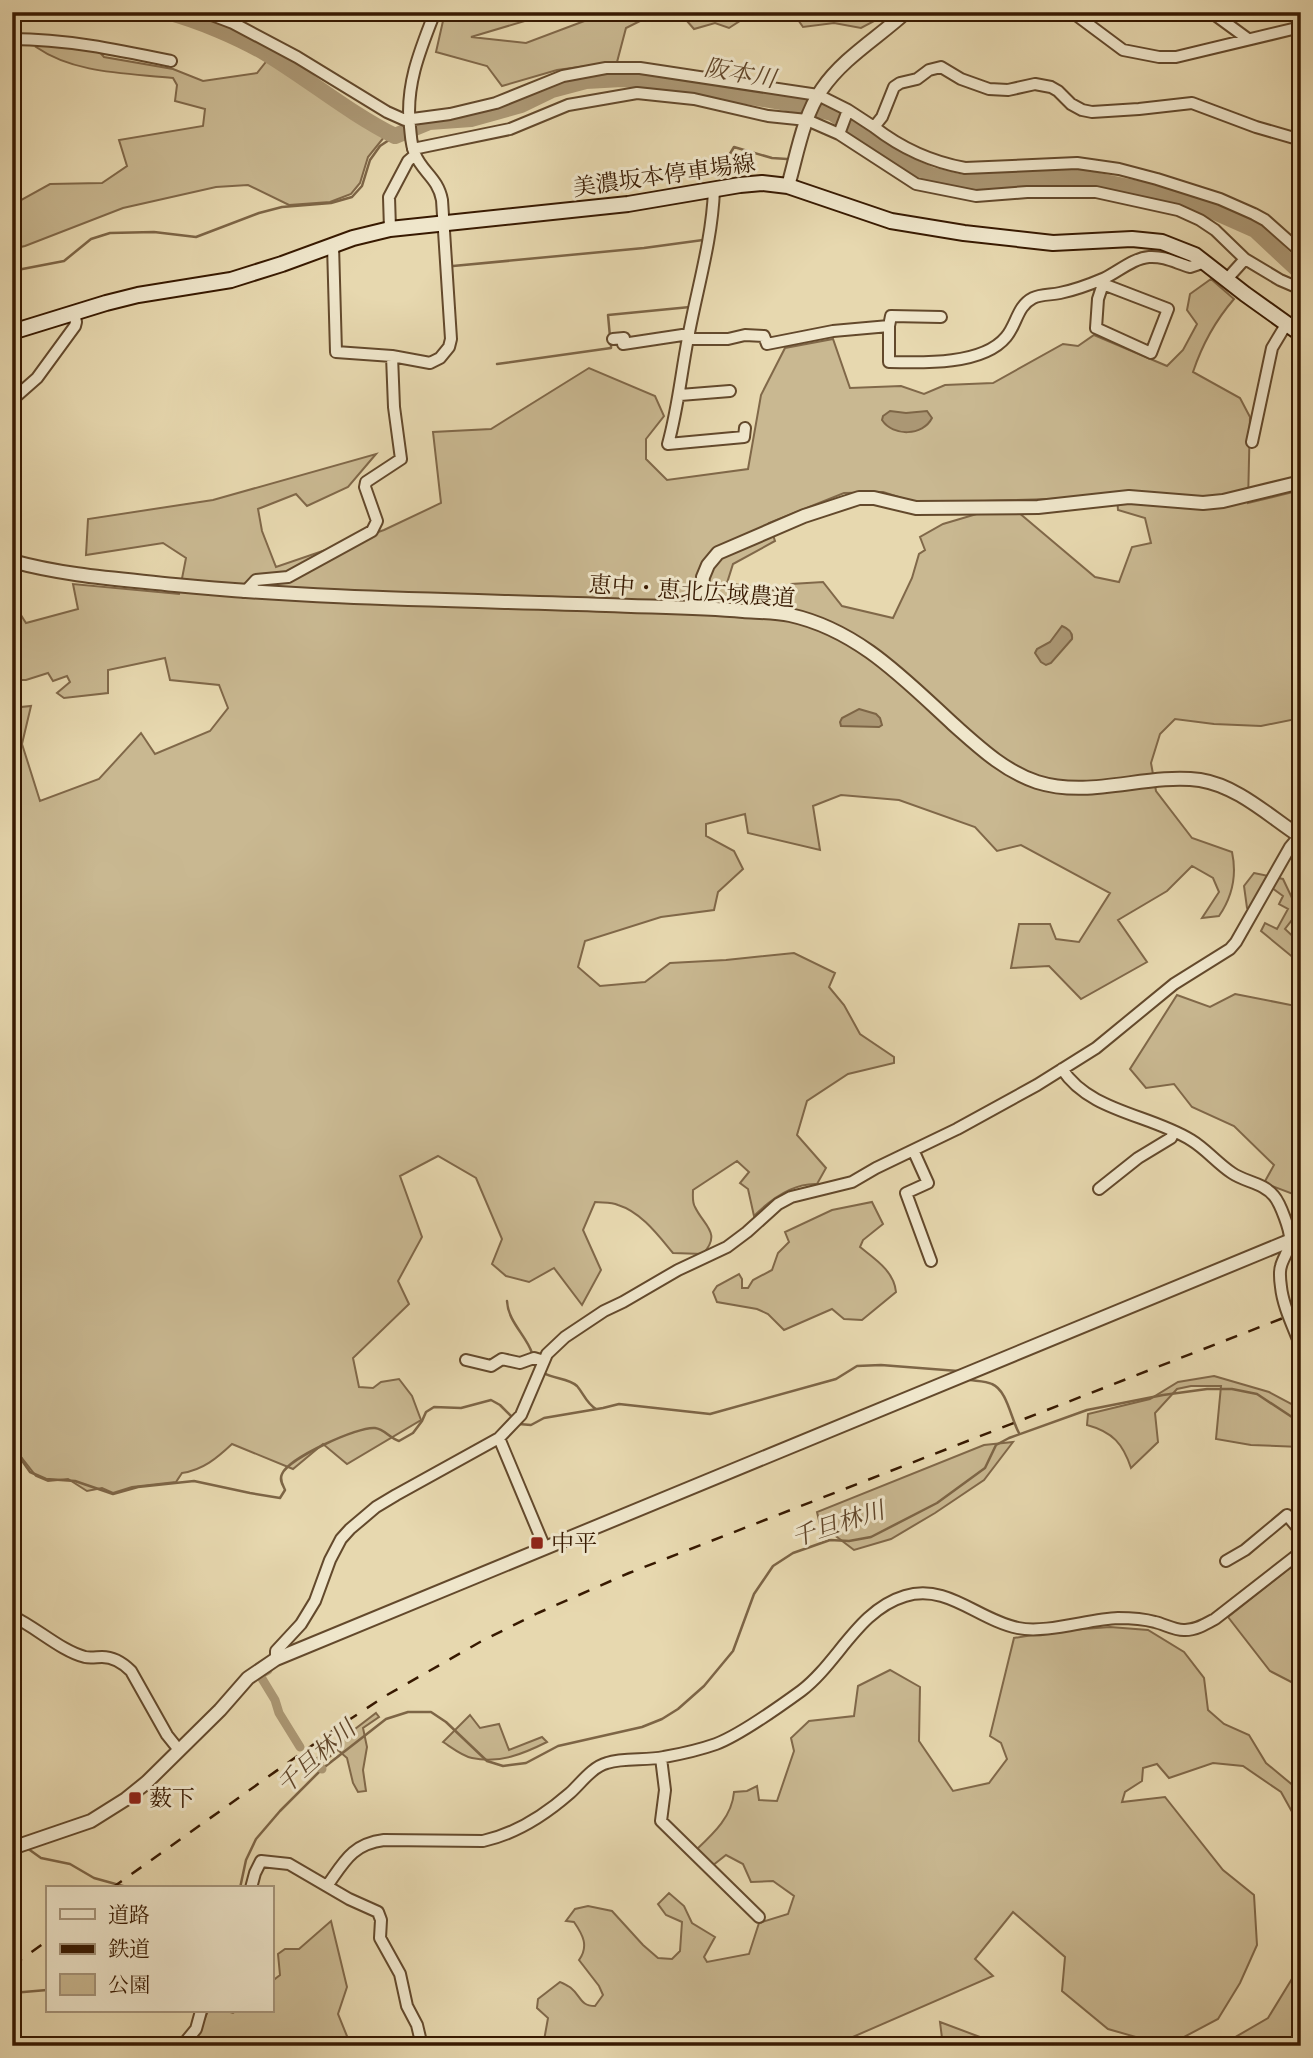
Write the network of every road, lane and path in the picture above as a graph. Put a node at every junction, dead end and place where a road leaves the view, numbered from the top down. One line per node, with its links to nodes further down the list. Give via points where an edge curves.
1 (204, 12): 12 (street, via 297,57 387,112)
2 (435, 12): 12 (street, via 413,72)
3 (906, 12): 10 (street, via 830,78)
4 (1072, 12): 8 (street, via 1123,50 1142,55 1176,57)
5 (1211, 12): 8 (street)
6 (1301, 27): 8 (street)
7 (12, 39): 9 (street, via 58,41)
8 (1248, 39)
9 (171, 61)
10 (817, 97): 11 (street); 12 (street, via 640,68 606,68 563,76 496,103); 13 (street)
11 (848, 110): 14 (street); 15 (street)
12 (409, 119): 17 (street)
13 (807, 119): 15 (street); 17 (street, via 637,93 568,105 510,129); 18 (street)
14 (874, 127): 16 (street, via 894,87 941,67 989,89 1051,86 1071,104 1092,112 1192,103); 23 (street, via 897,144 948,165 1077,163 1157,179 1254,214)
15 (839, 134): 24 (street, via 916,184 976,196 1096,192 1178,209 1215,230)
16 (1301, 140)
17 (414, 152): 20 (street, via 438,184); 21 (street, via 389,197)
18 (788, 186): 19 (main road, 美濃坂本停車場線, via 753,183); 25 (main road, 美濃坂本停車場線, via 891,221 1029,242 1162,242)
19 (714, 190): 20 (main road, 美濃坂本停車場線, via 605,207); 35 (street, via 703,274)
20 (444, 223): 21 (main road, 美濃坂本停車場線); 37 (street, via 449,347 430,363)
21 (390, 229): 22 (main road, 美濃坂本停車場線)
22 (333, 245): 29 (main road, 美濃坂本停車場線, via 231,281 138,295); 37 (street, via 336,352)
23 (1301, 252)
24 (1245, 259): 26 (street); 28 (street)
25 (1202, 260): 26 (main road, 美濃坂本停車場線); 27 (street, via 1191,267 1167,258 1143,258)
26 (1227, 279): 31 (main road, 美濃坂本停車場線)
27 (1104, 281): 27 (street, via 1096,328 1151,353 1168,309); 32 (street, via 1032,298 998,346 977,355 889,362)
28 (1301, 289)
29 (74, 313): 33 (main road, 美濃坂本停車場線); 40 (street, via 75,326 37,378)
30 (941, 317): 32 (street, via 891,316)
31 (1287, 323): 34 (main road, 美濃坂本停車場線); 42 (street, via 1272,348)
32 (889, 326): 35 (street, via 767,344 764,336)
33 (12, 332)
34 (1301, 334)
35 (688, 337): 36 (street, via 623,344 624,338); 39 (street)
36 (613, 339)
37 (392, 356): 45 (street, via 401,459 366,482 377,521 372,531 288,577 256,580)
38 (730, 391): 39 (street)
39 (680, 395): 41 (street, via 668,444 744,437)
40 (12, 400)
41 (745, 428)
42 (1252, 442)
43 (1301, 482): 46 (street, via 1203,503 1129,497 1038,507 916,508 859,498 718,553 703,577)
44 (12, 561): 45 (street, 恵中・恵北広域農道, via 79,576)
45 (245, 592): 46 (street, 恵中・恵北広域農道)
46 (700, 607): 47 (street, 恵中・恵北広域農道, via 787,614 848,637 897,672 999,763 1036,781 1060,788 1202,780 1240,795)
47 (1300, 836): 48 (street, via 1230,948 1174,984 1096,1048)
48 (1062, 1069): 49 (street, via 1079,1090); 50 (street)
49 (1174, 1132): 51 (street); 52 (street, via 1211,1154 1233,1174 1274,1195)
50 (914, 1152): 53 (street, via 928,1183 906,1193); 56 (street, via 852,1182 778,1204 726,1247 586,1322 553,1347)
51 (1099, 1189)
52 (1296, 1238): 54 (street, via 1280,1268 1281,1289); 59 (street)
53 (932, 1261)
54 (1301, 1347)
55 (466, 1360): 56 (street, via 491,1366 502,1359)
56 (544, 1361): 57 (street, via 521,1415)
57 (499, 1437): 59 (street); 63 (street, via 396,1494 350,1529 330,1560 315,1601 276,1651)
58 (1301, 1532): 61 (street, via 1287,1515)
59 (545, 1548): 63 (street)
60 (1301, 1552): 65 (street, via 1215,1619 1183,1631 1151,1621 1117,1618 1022,1629 943,1595 903,1596 867,1619 802,1690 719,1743)
61 (1226, 1560)
62 (12, 1616): 64 (street, via 86,1657 107,1657 123,1664)
63 (276, 1659): 64 (street, via 248,1678)
64 (179, 1750): 66 (street, via 127,1799 103,1814)
65 (661, 1758): 68 (street, via 607,1762 532,1820 496,1838 369,1842 349,1856); 69 (street, via 665,1790 661,1822)
66 (15, 1847)
67 (251, 1886): 68 (street, via 261,1861 289,1864)
68 (327, 1886): 72 (street, via 378,1912 380,1938 400,1974)
69 (759, 1917)
70 (201, 2012): 71 (street, via 196,2029)
71 (182, 2046)
72 (422, 2046)

